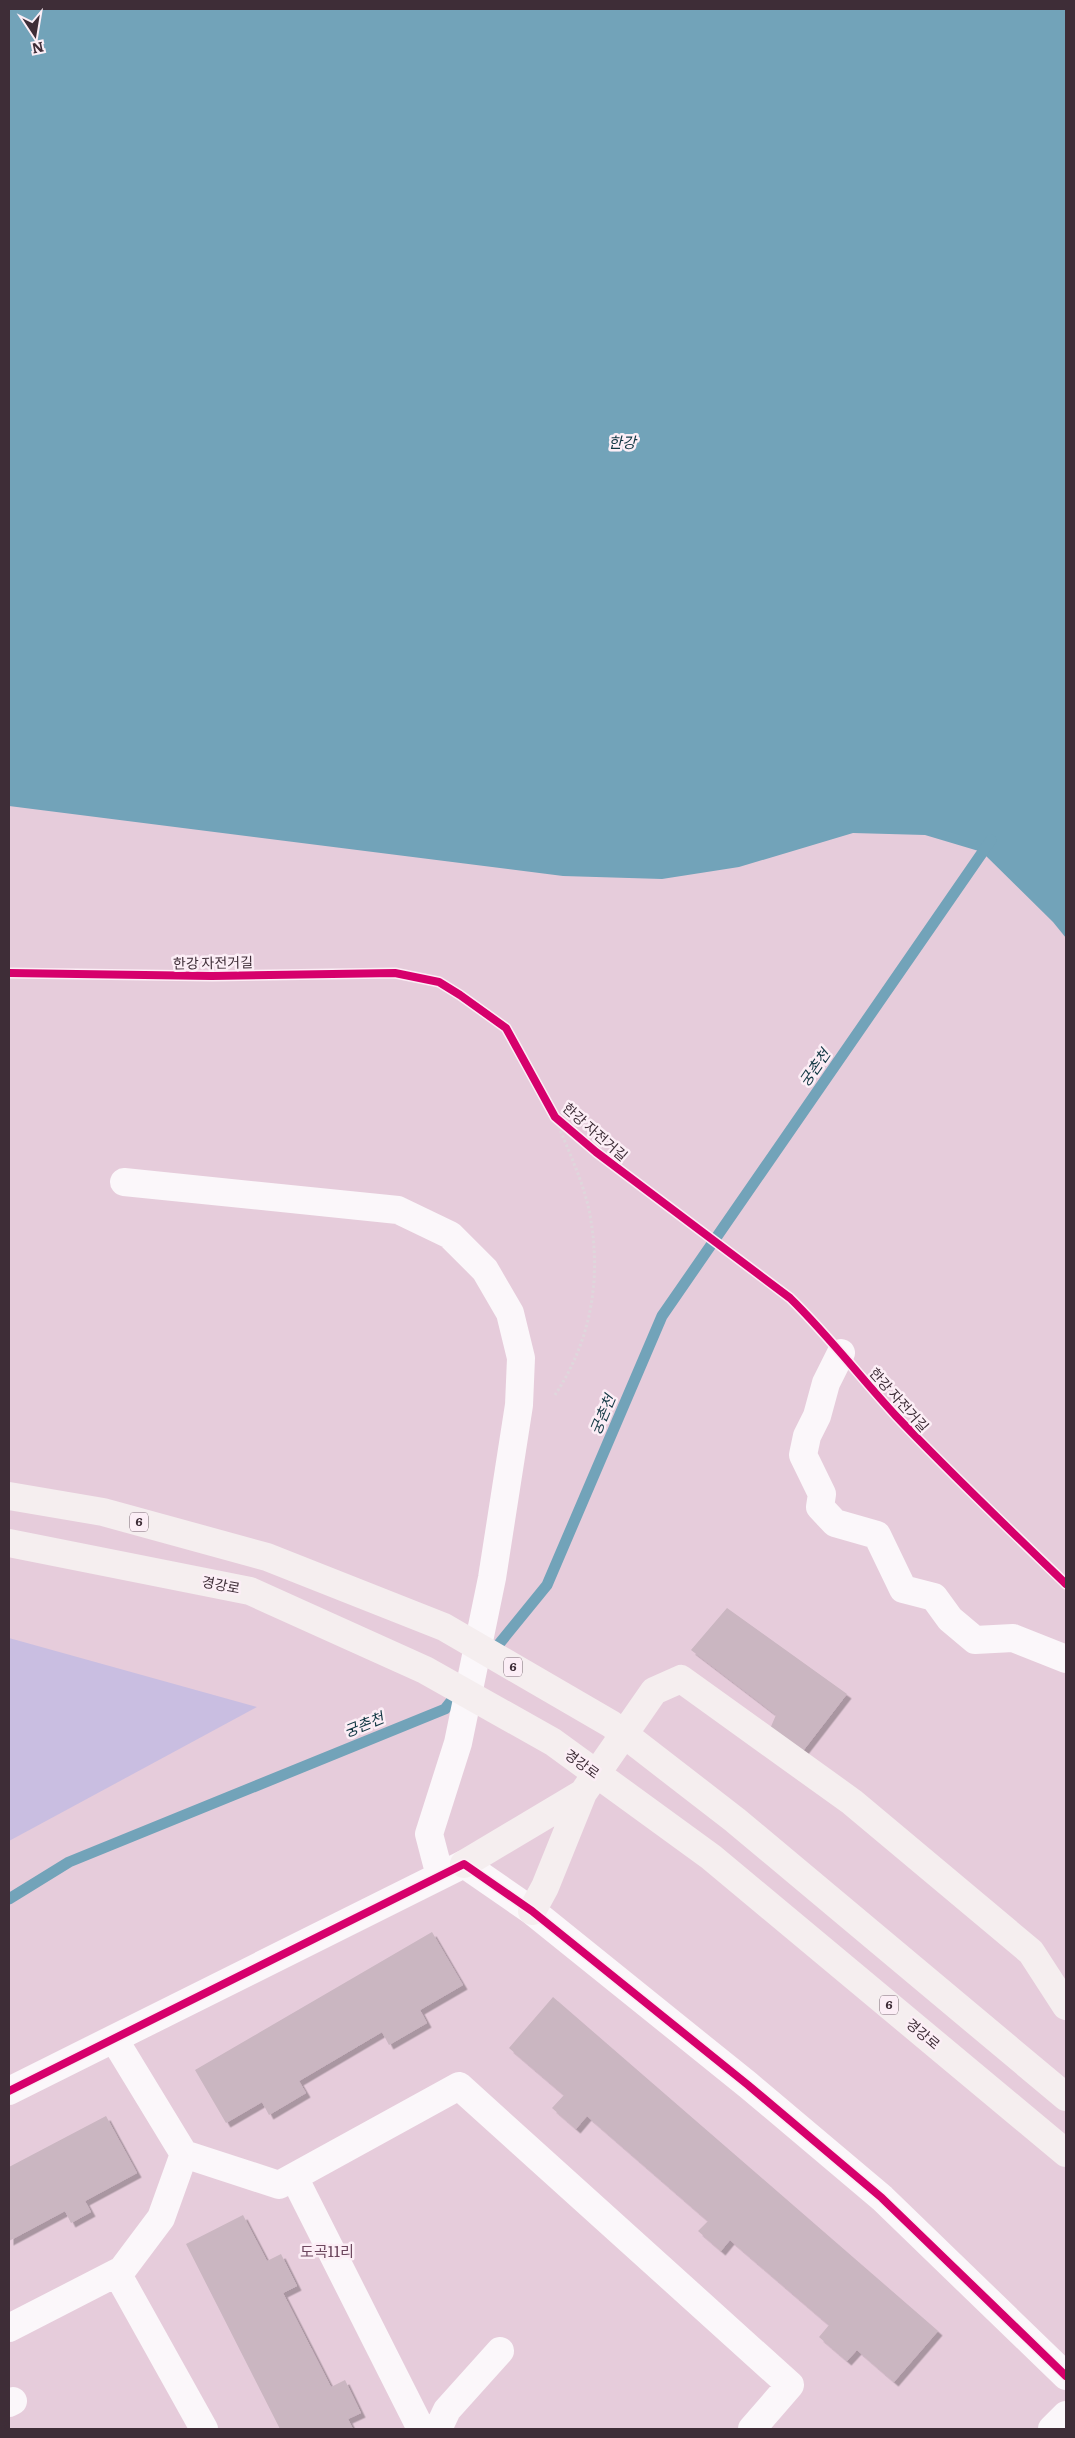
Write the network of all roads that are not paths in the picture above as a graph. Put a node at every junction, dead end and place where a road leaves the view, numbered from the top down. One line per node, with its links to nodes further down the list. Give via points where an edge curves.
1 (124, 1182): 7 (street, via 398,1210 450,1235 486,1270 510,1313 521,1358 519,1405 492,1578 458,1743 429,1834)
2 (841, 1353): 5 (street, via 826,1383 802,1455 822,1494 820,1507 835,1523 877,1535 903,1589 934,1598 950,1619 975,1640 1013,1638)
3 (9, 1496): 12 (main road, 6, via 103,1512 267,1557 444,1627 611,1724 735,1820)
4 (9, 1543): 13 (main road, 경강로 / 6, via 250,1591 425,1670 553,1742 711,1857)
5 (1066, 1659)
6 (583, 1793): 7 (main road); 8 (main road); 9 (main road, via 654,1691 681,1679 852,1802 1031,1952)
7 (452, 1870): 8 (street); 10 (street)
8 (532, 1911): 19 (street, via 882,2198)
9 (1066, 2006)
10 (114, 2039): 11 (street); 14 (street)
11 (9, 2090)
12 (1066, 2098)
13 (1066, 2153)
14 (184, 2154): 15 (street, via 279,2185); 16 (street, via 161,2218 122,2270)
15 (294, 2177): 22 (street); 24 (street, via 459,2086 790,2385)
16 (116, 2273): 17 (street); 21 (street)
17 (9, 2328)
18 (500, 2351): 23 (street, via 447,2410)
19 (1066, 2376)
20 (1066, 2415): 25 (street)
21 (204, 2429)
22 (421, 2429)
23 (438, 2429)
24 (752, 2429)
25 (1052, 2429)

